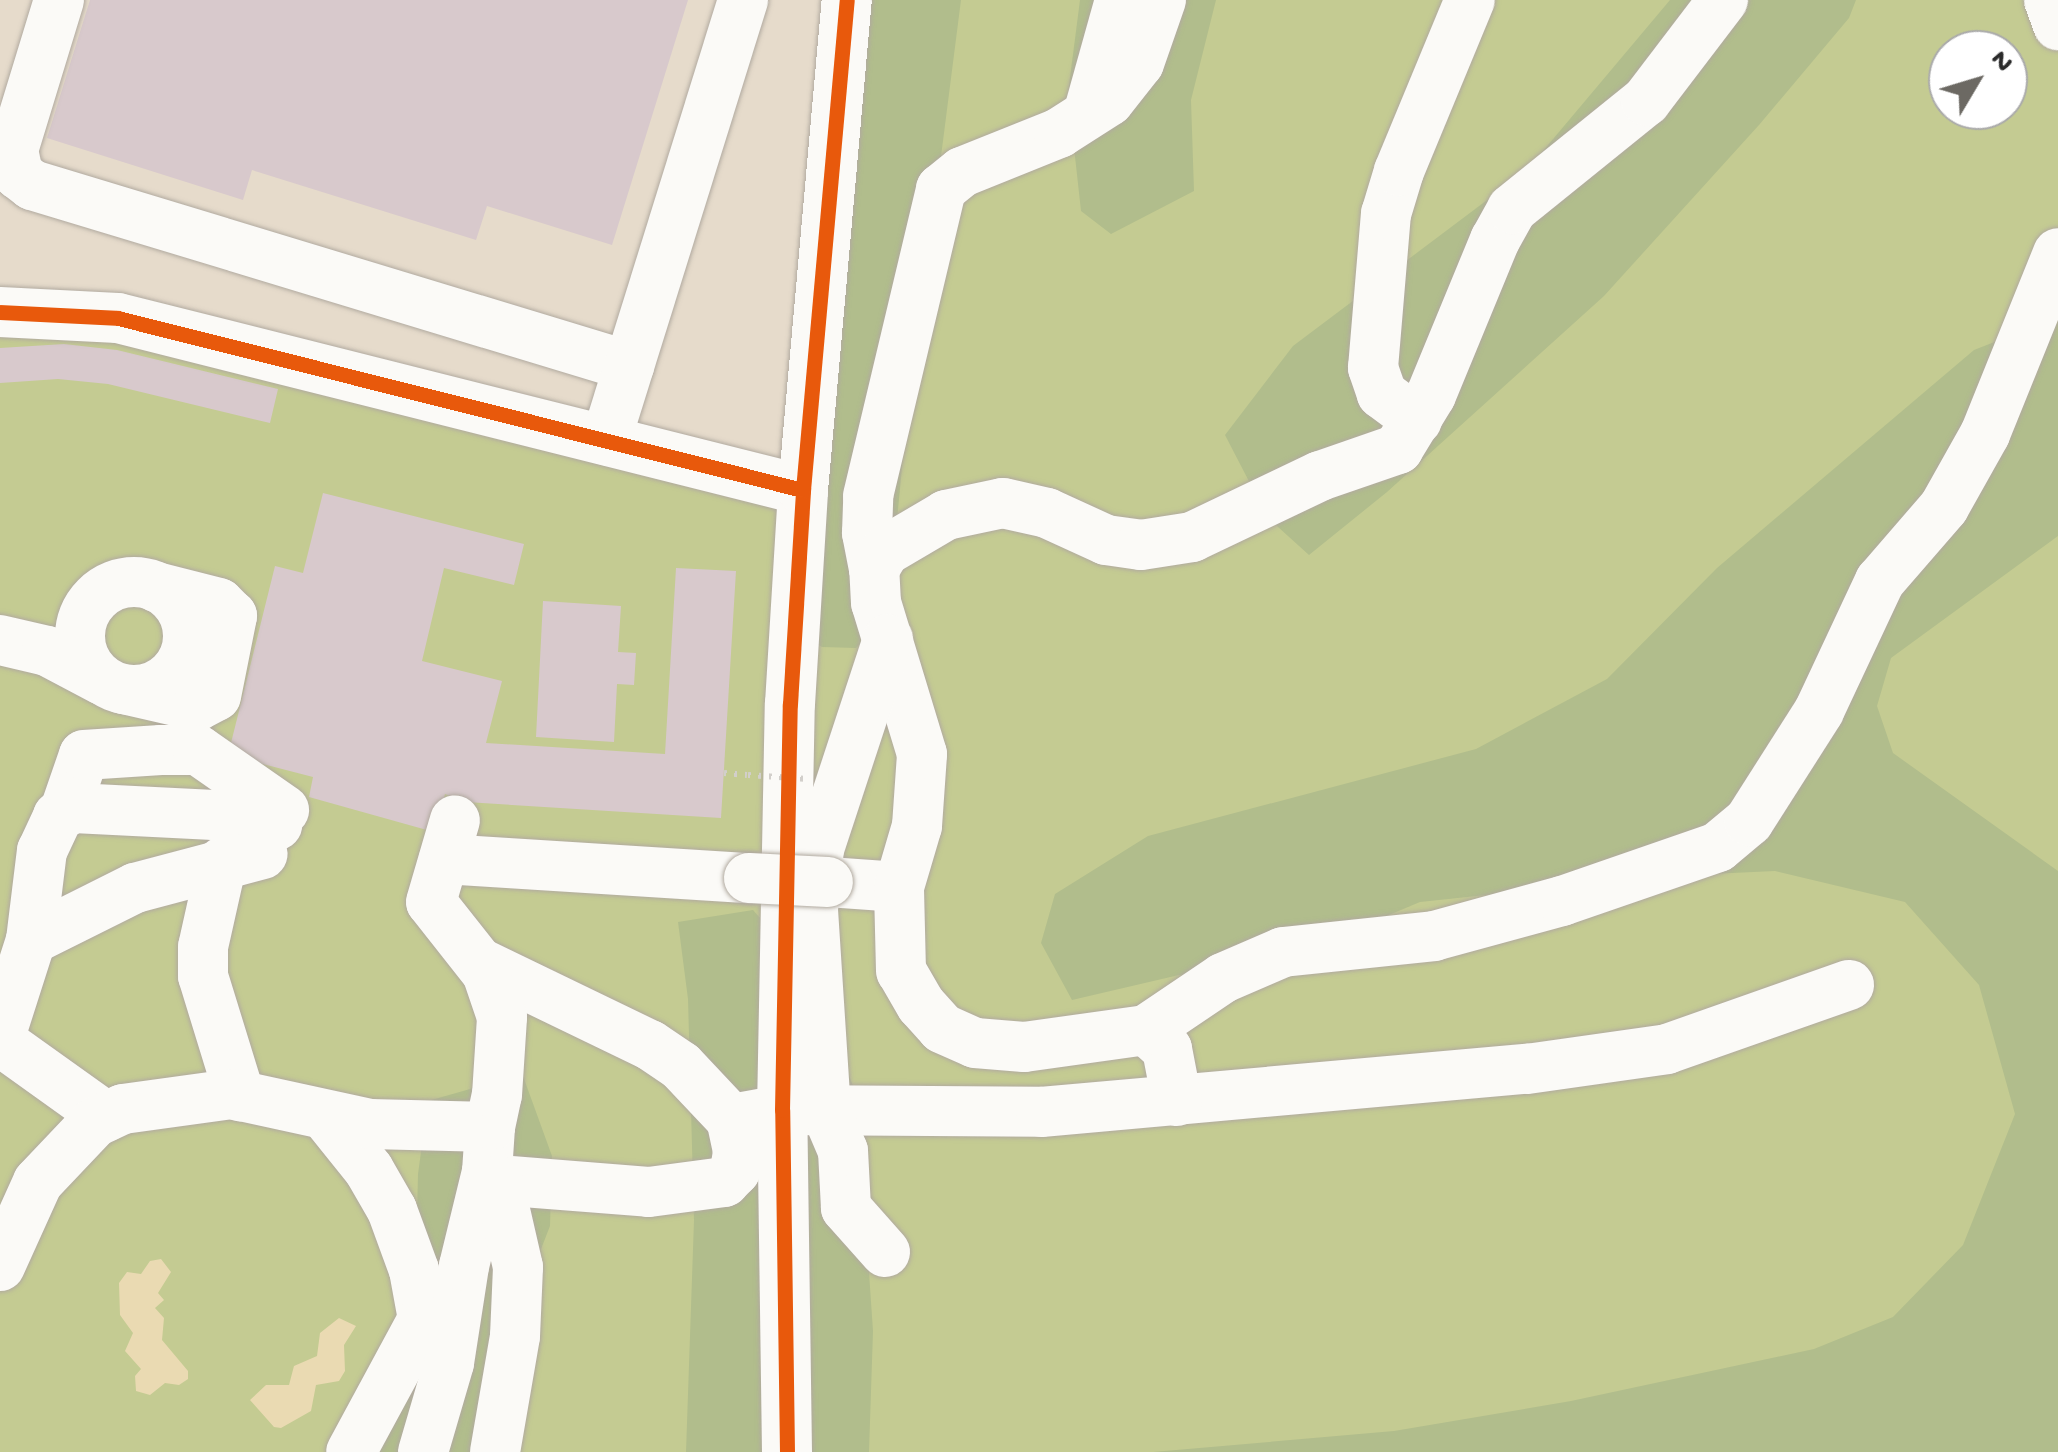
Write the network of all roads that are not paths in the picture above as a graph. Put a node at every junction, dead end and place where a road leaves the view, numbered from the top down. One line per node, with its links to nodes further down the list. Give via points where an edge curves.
1 (59, 0): 13 (street, via 13,150 18,174 32,185)
2 (742, 0): 13 (street)
3 (848, 0): 16 (street)
4 (1120, 0): 10 (street)
5 (1161, 0): 10 (street, via 1140,63 1110,102)
6 (1470, 0): 14 (street, via 1386,214 1373,368 1382,394)
7 (1722, 0): 14 (street, via 1646,101 1512,210)
8 (2049, 0): 9 (street)
9 (2058, 25)
10 (1088, 115): 17 (street, via 962,172 941,189 868,496)
11 (2058, 253): 29 (street, via 1985,434 1944,507 1880,581 1819,711 1748,821 1718,847 1434,936 1283,952 1224,978)
12 (0, 312): 15 (street, via 118,318)
13 (629, 366): 15 (street)
14 (1416, 420): 17 (street, via 1398,449 1320,476 1192,537 1140,545 1106,540 1048,513 1003,503 946,515 885,550)
15 (606, 440): 16 (street)
16 (803, 490): 32 (street, via 790,704)
17 (874, 570): 19 (street)
18 (92, 602): 20 (street, via 60,637); 21 (street, via 79,634 82,652); 21 (street, via 122,583 156,586 182,611 188,646 170,677 154,687)
19 (888, 638): 24 (street, via 922,754 917,826); 32 (street, via 818,849)
20 (15, 643): 21 (street)
21 (110, 684)
22 (64, 813): 23 (street, via 74,808 214,815); 23 (street, via 84,755 198,750 229,768); 25 (street, via 42,852)
23 (261, 838): 25 (street, via 134,888); 30 (street, via 203,947 204,976)
24 (899, 887): 26 (street, bridge, via 749,878 449,840 431,902); 29 (street, via 901,971 942,1028 975,1043 1024,1047)
25 (31, 940): 28 (street)
26 (480, 963): 35 (street, via 650,1045 681,1066); 36 (street, via 502,1017)
27 (1849, 985): 31 (street, via 1667,1049 1527,1069)
28 (2, 1021): 34 (street)
29 (1146, 1030): 31 (street, via 1167,1049)
30 (240, 1096): 33 (street); 34 (street, via 123,1109)
31 (1177, 1101): 32 (street, via 1041,1112)
32 (804, 1110): 35 (street); 37 (street, via 843,1151 846,1208); 42 (street)
33 (325, 1114): 36 (street); 39 (street, via 392,1210 423,1319)
34 (106, 1117): 38 (street, via 38,1182)
35 (731, 1119): 36 (street, via 738,1151 735,1171 724,1182 649,1192)
36 (492, 1160): 40 (street); 41 (street, via 518,1267 516,1336)
37 (884, 1252)
38 (0, 1266)
39 (351, 1452)
40 (423, 1452)
41 (495, 1452)
42 (788, 1452)

